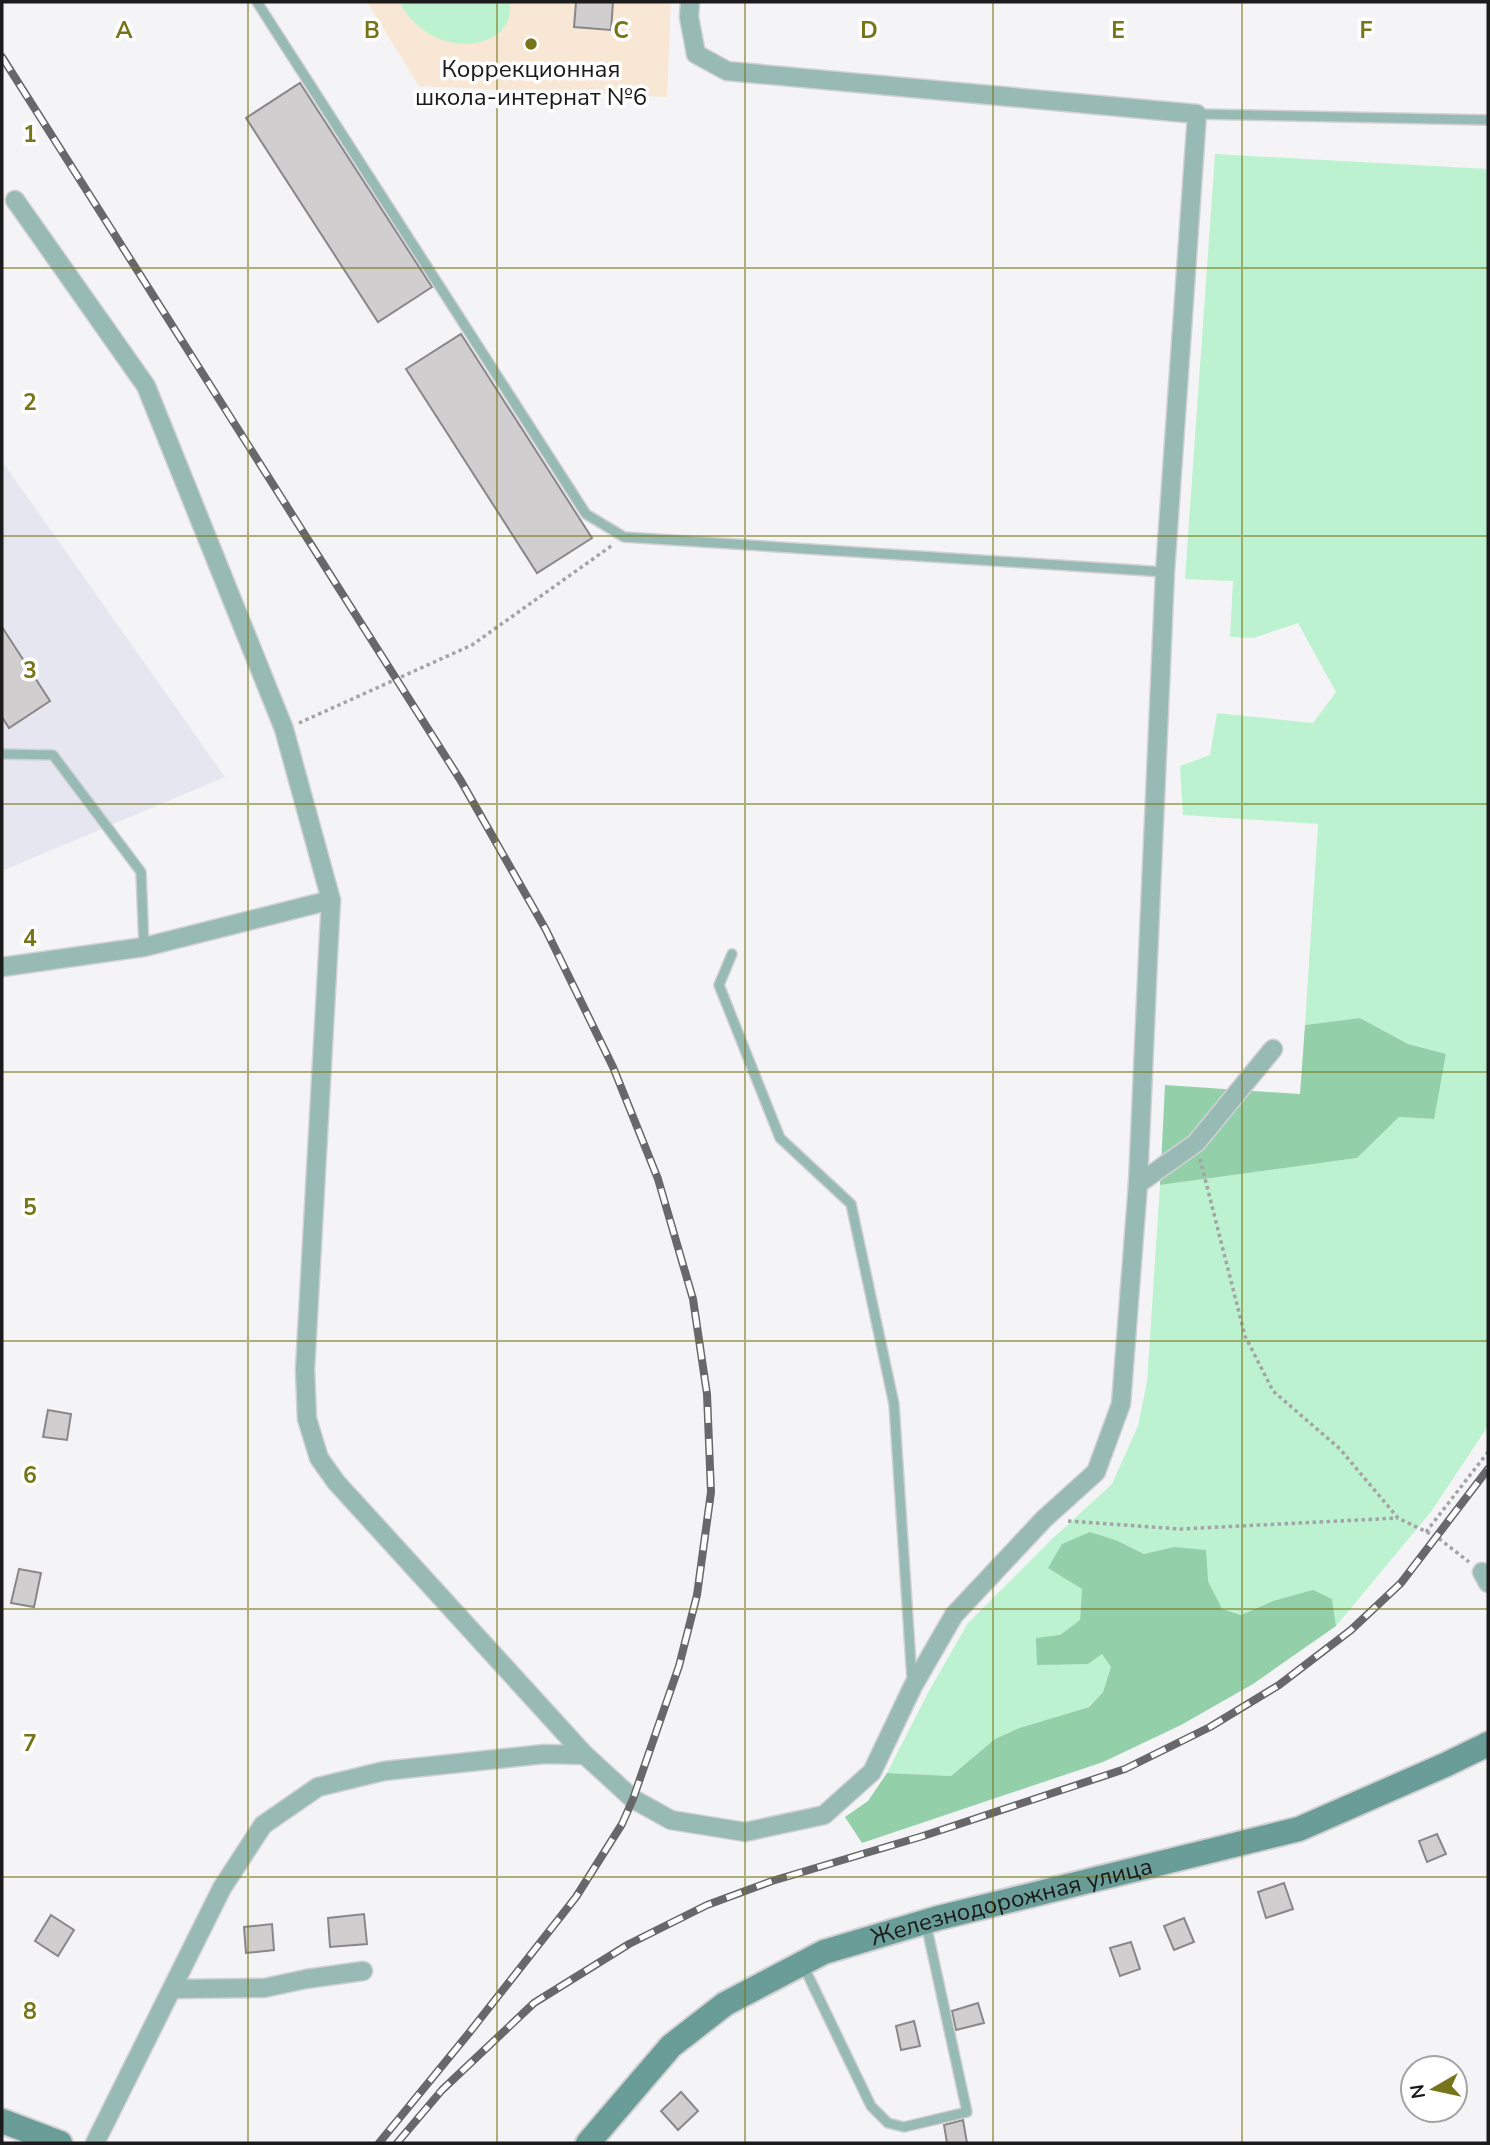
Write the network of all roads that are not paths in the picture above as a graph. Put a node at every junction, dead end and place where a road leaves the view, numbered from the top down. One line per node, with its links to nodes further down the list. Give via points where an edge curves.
1 (257, 2): 6 (lane, via 586,514 624,537)
2 (690, 2): 3 (street, via 696,54 727,71)
3 (1197, 114): 4 (lane); 6 (street)
4 (1488, 120)
5 (15, 200): 8 (street, via 146,386 284,729)
6 (1165, 572): 13 (street)
7 (2, 754): 9 (lane, via 53,755 141,872)
8 (331, 900): 9 (street); 16 (street, via 305,1370 307,1419 319,1458 336,1482)
9 (144, 947): 11 (street)
10 (732, 954): 14 (lane, via 719,985 780,1138 851,1204 894,1404)
11 (2, 967)
12 (1273, 1049): 13 (street, via 1196,1143)
13 (1138, 1184): 14 (street, via 1121,1404 1096,1472 1044,1519 954,1615)
14 (912, 1686): 16 (street, via 872,1772 824,1815 745,1832 671,1820 633,1799)
15 (1488, 1744): 17 (main road, Железнодорожная улица, via 1299,1829)
16 (585, 1755): 20 (street, via 544,1754 397,1770 318,1787 263,1825 222,1888)
17 (926, 1922): 18 (main road, Железнодорожная улица, via 824,1952); 18 (lane, via 967,2112 904,2127 888,2123 871,2106)
18 (802, 1964): 24 (main road, Железнодорожная улица, via 724,2004 671,2046)
19 (363, 1971): 20 (street, via 264,1988)
20 (173, 1989): 23 (street)
21 (2, 2121): 22 (main road)
22 (60, 2143)
23 (94, 2143)
24 (588, 2143)

